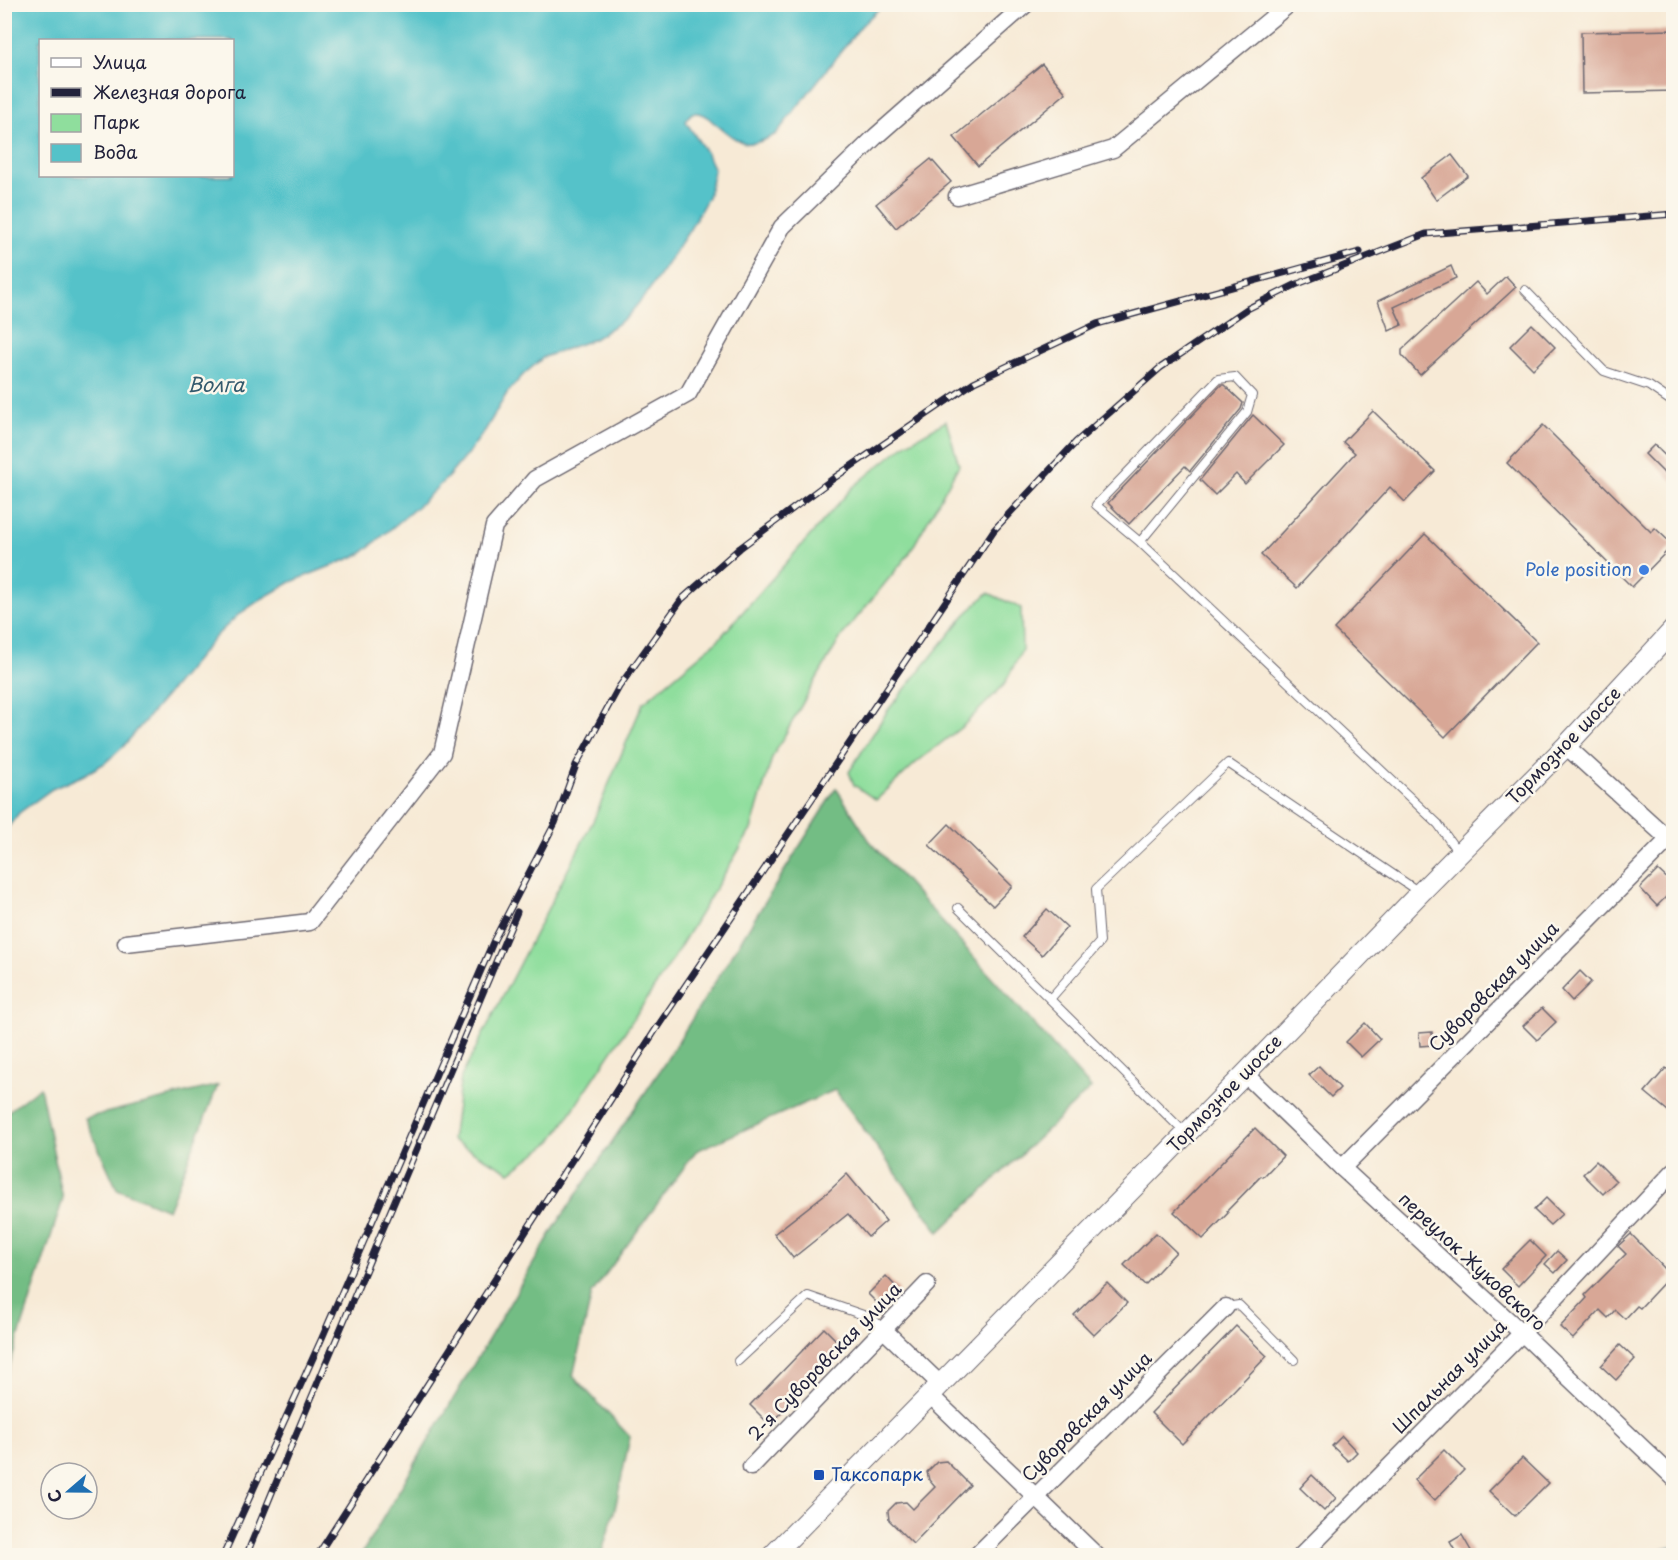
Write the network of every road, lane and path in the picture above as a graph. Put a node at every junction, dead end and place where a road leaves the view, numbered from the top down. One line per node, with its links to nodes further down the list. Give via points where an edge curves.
1 (1026, 4): 13 (street, via 782,227 688,394 535,479 494,526 442,753 310,922)
2 (1289, 4): 3 (street, via 1113,149)
3 (957, 196)
4 (1525, 290): 5 (lane, via 1604,371 1649,386)
5 (1674, 403)
6 (1140, 542): 6 (lane, via 1247,412 1252,395 1234,377 1218,379 1096,505); 10 (lane, via 1438,824)
7 (1674, 629): 8 (street, Тормозное шоссе)
8 (1566, 746): 9 (street); 10 (street, Тормозное шоссе)
9 (1672, 839): 17 (street, Суворовская улица)
10 (1459, 854): 11 (street, Тормозное шоссе)
11 (1420, 893): 14 (lane, via 1228,763 1096,889 1100,942); 15 (street, Тормозное шоссе)
12 (958, 908): 14 (lane)
13 (126, 944)
14 (1050, 999): 16 (lane)
15 (1245, 1074): 16 (street, Тормозное шоссе); 17 (street, переулок Жуковского)
16 (1186, 1134): 25 (street, Тормозное шоссе)
17 (1342, 1168): 22 (street, переулок Жуковского)
18 (1674, 1171): 22 (street, Шпальная улица)
19 (927, 1284): 21 (street, 2-я Суворовская улица)
20 (1226, 1307): 23 (lane, via 1239,1305); 28 (street, Суворовская улица)
21 (884, 1329): 24 (lane, via 872,1318 808,1296); 25 (street); 26 (street, 2-я Суворовская улица)
22 (1522, 1334): 27 (street, переулок Жуковского); 32 (street, Шпальная улица)
23 (1294, 1360)
24 (738, 1361)
25 (935, 1390): 28 (street); 29 (street, Тормозное шоссе)
26 (751, 1467)
27 (1674, 1478)
28 (1035, 1496): 30 (street, Суворовская улица); 31 (street)
29 (772, 1556)
30 (976, 1556)
31 (1097, 1556)
32 (1301, 1556)

